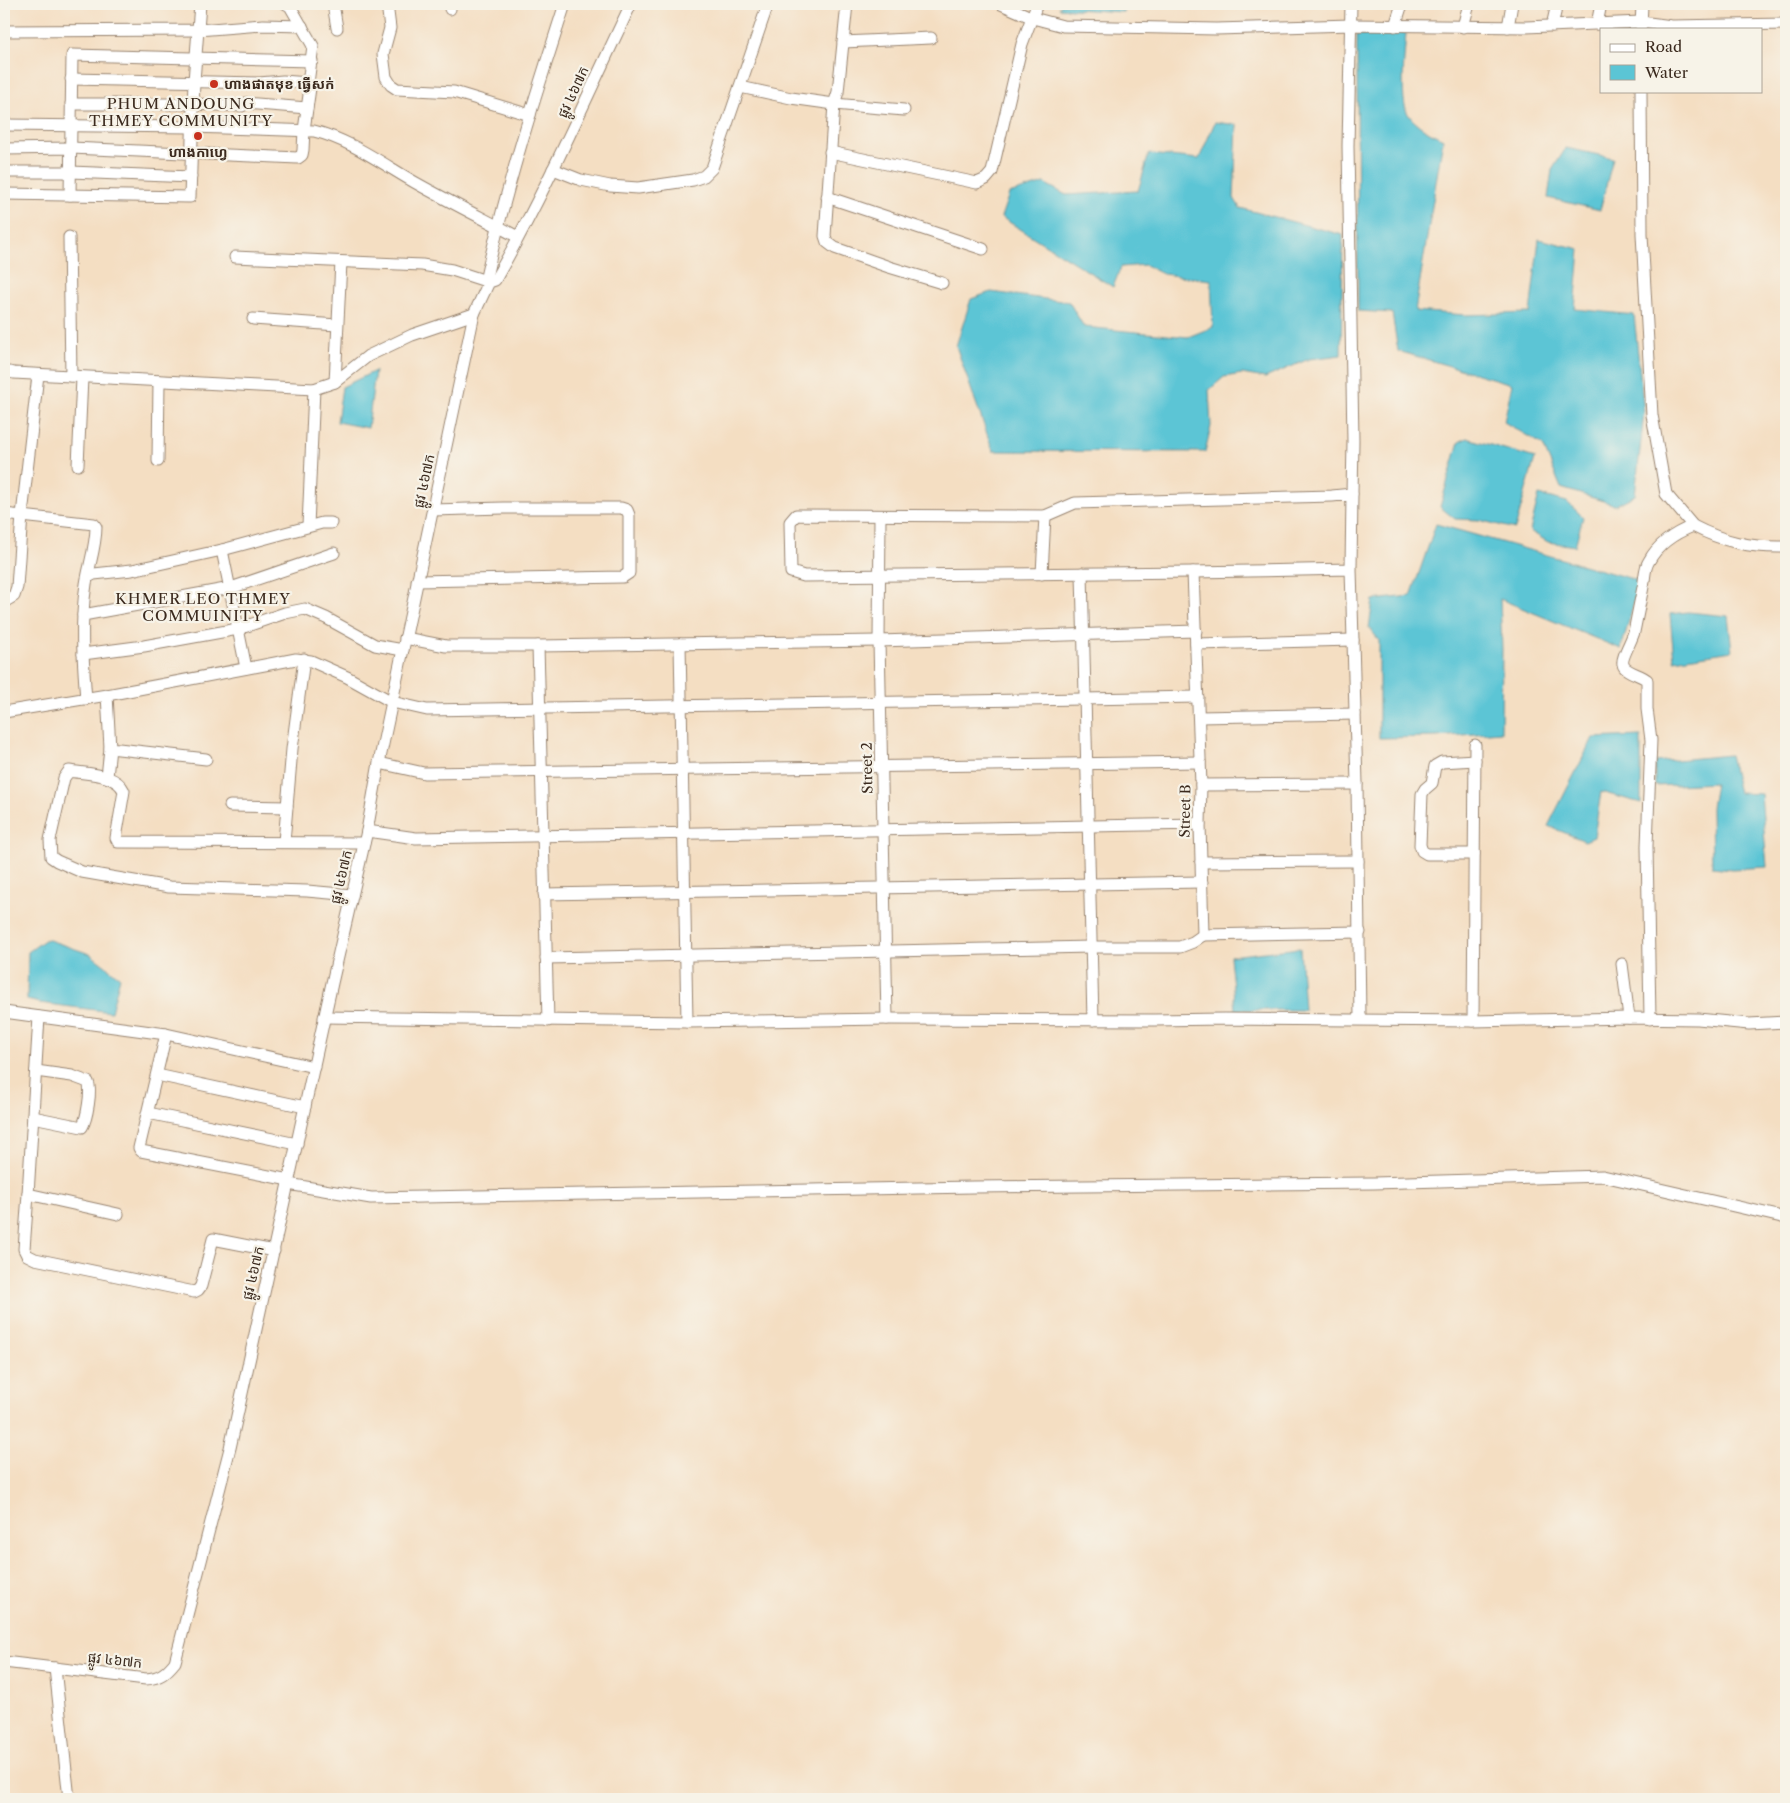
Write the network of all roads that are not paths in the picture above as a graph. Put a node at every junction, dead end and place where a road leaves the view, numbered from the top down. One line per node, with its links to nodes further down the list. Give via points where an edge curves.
1 (200, 4): 29 (street)
2 (286, 4): 23 (street)
3 (333, 4): 28 (street)
4 (387, 4): 45 (street, via 390,28 383,54 386,77 396,89 454,92)
5 (564, 4): 45 (street)
6 (631, 4): 54 (street, ផ្លូវ ៤៦៧ក)
7 (768, 4): 38 (street)
8 (847, 4): 32 (street)
9 (1001, 4): 18 (street)
10 (1037, 4): 18 (street)
11 (1351, 4): 21 (street)
12 (1402, 4): 24 (street)
13 (1469, 4): 26 (street)
14 (1512, 4): 27 (street)
15 (1557, 4): 25 (street)
16 (1601, 4): 19 (street)
17 (1642, 4): 22 (street)
18 (1033, 18): 21 (street, via 1063,26 1216,29); 52 (street, via 1022,44 992,172 986,179 977,183)
19 (1597, 24): 22 (street); 25 (street)
20 (1786, 24): 22 (street)
21 (1351, 25): 24 (street); 80 (street, via 1348,146)
22 (1641, 25)
23 (302, 26): 29 (street); 34 (street, via 313,46)
24 (1395, 26): 26 (street)
25 (1552, 26): 27 (street)
26 (1463, 27): 27 (street)
27 (1508, 27)
28 (337, 28)
29 (198, 30): 30 (street); 33 (street)
30 (4, 31)
31 (931, 38): 32 (street)
32 (843, 42): 42 (street)
33 (196, 57): 34 (street); 35 (street, via 72,55); 36 (street)
34 (312, 60): 37 (street)
35 (71, 79): 36 (street); 40 (street)
36 (194, 81): 37 (street); 41 (street)
37 (308, 84): 43 (street)
38 (740, 88): 42 (street); 54 (street, via 712,168 704,176 638,188 581,180)
39 (1641, 92): 88 (street, via 1642,234 1652,415 1666,494)
40 (71, 104): 41 (street); 47 (street)
41 (193, 104): 43 (street, via 242,106 246,103); 48 (street)
42 (834, 104): 44 (street); 52 (street)
43 (307, 108): 49 (street)
44 (904, 110)
45 (530, 115): 61 (street)
46 (4, 125): 47 (street)
47 (70, 125): 48 (street); 50 (street)
48 (192, 127): 49 (street); 53 (street)
49 (304, 130): 53 (street, via 304,150 298,158); 61 (street, via 328,135 347,144)
50 (71, 148): 51 (street); 53 (street); 56 (street)
51 (4, 149)
52 (830, 152): 60 (street)
53 (192, 153): 57 (street)
54 (553, 169): 62 (street, ផ្លូវ ៤៦៧ក)
55 (4, 172): 56 (street)
56 (71, 172): 57 (street); 59 (street)
57 (191, 177): 59 (street, via 190,197)
58 (4, 194): 59 (street)
59 (70, 195)
60 (827, 197): 64 (street); 68 (street, via 825,236 830,245)
61 (498, 226): 62 (street); 67 (street, via 486,276)
62 (518, 236): 67 (street, ផ្លូវ ៤៦៧ក, via 495,280)
63 (69, 237): 74 (street)
64 (982, 249)
65 (235, 257): 66 (street)
66 (341, 262): 67 (street, via 422,265 452,270); 71 (street)
67 (489, 282): 69 (street, ផ្លូវ ៤៦៧ក)
68 (942, 283)
69 (474, 314): 76 (street, via 412,335 368,356); 81 (street, ផ្លូវ ៤៦៧ក)
70 (253, 319): 71 (street)
71 (337, 324): 76 (street)
72 (4, 371): 73 (street)
73 (38, 375): 74 (street); 83 (street)
74 (76, 377): 75 (street); 79 (street)
75 (159, 381): 77 (street); 78 (street)
76 (335, 382): 77 (street)
77 (314, 390): 87 (street)
78 (158, 461)
79 (78, 465)
80 (1352, 494): 85 (street, via 1076,503); 92 (street)
81 (433, 510): 98 (street, ផ្លូវ ៤៦៧ក); 98 (street, via 621,508 629,515 628,573 623,577)
82 (4, 514): 83 (street)
83 (22, 515): 97 (street, via 94,524 96,532); 100 (street, via 17,588 14,596)
84 (880, 516): 85 (street); 96 (street, Street 2); 96 (street, via 796,515 790,522 791,572 804,576)
85 (1045, 516): 95 (street)
86 (331, 523): 87 (street)
87 (308, 526): 90 (street)
88 (1693, 526): 89 (street, via 1733,542 1769,548); 170 (street, via 1679,531 1660,545 1647,562 1634,633 1622,661 1625,670 1647,680 1651,740 1647,846)
89 (1786, 547)
90 (222, 550): 97 (street); 99 (street)
91 (334, 553): 99 (street)
92 (1351, 569): 94 (street); 105 (street)
93 (1082, 572): 94 (street); 95 (street); 104 (street)
94 (1193, 572): 103 (street, Street B)
95 (1042, 574): 96 (street)
96 (879, 575): 106 (street, Street 2)
97 (88, 577): 101 (street)
98 (418, 581): 107 (street, ផ្លូវ ៤៦៧ក)
99 (231, 588): 101 (street); 102 (street)
100 (4, 602)
101 (83, 615): 111 (street)
102 (238, 628): 107 (street, via 305,609 375,645); 111 (street); 113 (street)
103 (1196, 631): 104 (street); 109 (street, Street B)
104 (1084, 635): 106 (street); 117 (street)
105 (1353, 640): 109 (street); 123 (street)
106 (879, 641): 108 (street); 119 (street, Street 2)
107 (404, 644): 110 (street); 118 (street, ផ្លូវ ៤៦៧ក)
108 (680, 644): 110 (street); 120 (street)
109 (1196, 644): 115 (street, Street B)
110 (538, 646): 121 (street)
111 (84, 654): 116 (street)
112 (304, 659): 113 (street); 118 (street, via 348,677); 139 (street)
113 (246, 668): 114 (street)
114 (107, 695): 116 (street); 126 (street)
115 (1198, 697): 117 (street); 124 (street, Street B)
116 (86, 699): 122 (street)
117 (1086, 699): 119 (street); 131 (street)
118 (392, 702): 121 (street, via 427,710); 130 (street, ផ្លូវ ៤៦៧ក)
119 (880, 702): 120 (street); 132 (street, Street 2)
120 (682, 705): 121 (street); 133 (street)
121 (539, 708): 134 (street)
122 (4, 712)
123 (1355, 714): 124 (street); 136 (street)
124 (1199, 717): 129 (street, Street B)
125 (1475, 745): 128 (street)
126 (110, 748): 127 (street); 135 (street)
127 (206, 760)
128 (1475, 760): 147 (street); 147 (street, via 1442,762 1435,766 1432,783 1422,794 1420,845 1427,854)
129 (1200, 762): 131 (street); 137 (street, Street B)
130 (379, 763): 134 (street, via 424,773); 145 (street, ផ្លូវ ៤៦៧ក)
131 (1087, 764): 132 (street); 141 (street)
132 (882, 766): 133 (street); 142 (street, Street 2)
133 (683, 769): 134 (street); 143 (street)
134 (541, 771): 144 (street)
135 (107, 778): 146 (street, via 121,784 124,791 118,842); 155 (street, via 69,771 64,778 50,840 51,857 57,862 82,872 170,887)
136 (1357, 784): 137 (street); 148 (street)
137 (1201, 785): 140 (street, Street B)
138 (230, 806): 139 (street)
139 (287, 807): 146 (street)
140 (1200, 824): 141 (street); 149 (street, Street B)
141 (1088, 825): 142 (street); 151 (street)
142 (883, 829): 143 (street); 152 (street, Street 2)
143 (684, 833): 144 (street); 153 (street)
144 (542, 836): 145 (street); 154 (street)
145 (365, 837): 146 (street); 155 (street, ផ្លូវ ៤៦៧ក)
146 (284, 842)
147 (1474, 854): 172 (street)
148 (1358, 861): 149 (street); 156 (street)
149 (1200, 862): 150 (street, Street B)
150 (1202, 882): 151 (street); 157 (street, Street B)
151 (1090, 884): 152 (street); 158 (street)
152 (884, 888): 153 (street); 159 (street, Street 2)
153 (685, 892): 154 (street); 160 (street)
154 (544, 894): 161 (street)
155 (352, 895): 165 (street, ផ្លូវ ៤៦៧ក)
156 (1360, 932): 157 (street); 168 (street)
157 (1203, 935): 158 (street, via 1180,947)
158 (1091, 947): 159 (street); 169 (street)
159 (886, 952): 160 (street); 167 (street, Street 2)
160 (686, 955): 161 (street); 173 (street)
161 (546, 958): 171 (street)
162 (1622, 964): 166 (street)
163 (4, 1012): 164 (street)
164 (39, 1017): 175 (street); 177 (street)
165 (324, 1017): 171 (street); 176 (street, ផ្លូវ ៤៦៧ក)
166 (1629, 1018): 170 (street); 172 (street)
167 (887, 1019): 169 (street); 173 (street)
168 (1360, 1019): 169 (street); 172 (street)
169 (1093, 1020)
170 (1650, 1020): 174 (street, via 1698,1019 1749,1024)
171 (548, 1021): 173 (street)
172 (1472, 1021)
173 (687, 1022)
174 (1786, 1022)
175 (166, 1034): 176 (street); 178 (street)
176 (314, 1067): 179 (street, ផ្លូវ ៤៦៧ក)
177 (36, 1071): 181 (street); 181 (street, via 72,1076 88,1082 90,1087 82,1126)
178 (156, 1075): 179 (street); 180 (street)
179 (305, 1107): 182 (street, ផ្លូវ ៤៦៧ក)
180 (148, 1113): 182 (street); 183 (street, via 140,1152)
181 (33, 1117): 184 (street)
182 (297, 1144): 183 (street, ផ្លូវ ៤៦៧ក)
183 (289, 1182): 186 (street, via 371,1198 1355,1184 1603,1176); 187 (street, ផ្លូវ ៤៦៧ក)
184 (28, 1194): 185 (street); 187 (street, via 24,1249 35,1259 194,1292 201,1286 213,1239)
185 (118, 1214)
186 (1786, 1218)
187 (274, 1251): 189 (street, ផ្លូវ ៤៦៧ក, via 230,1448 175,1662 166,1674 146,1679)
188 (4, 1662): 189 (street, ផ្លូវ ៤៦៧ក)
189 (55, 1668): 190 (street)
190 (69, 1799)

